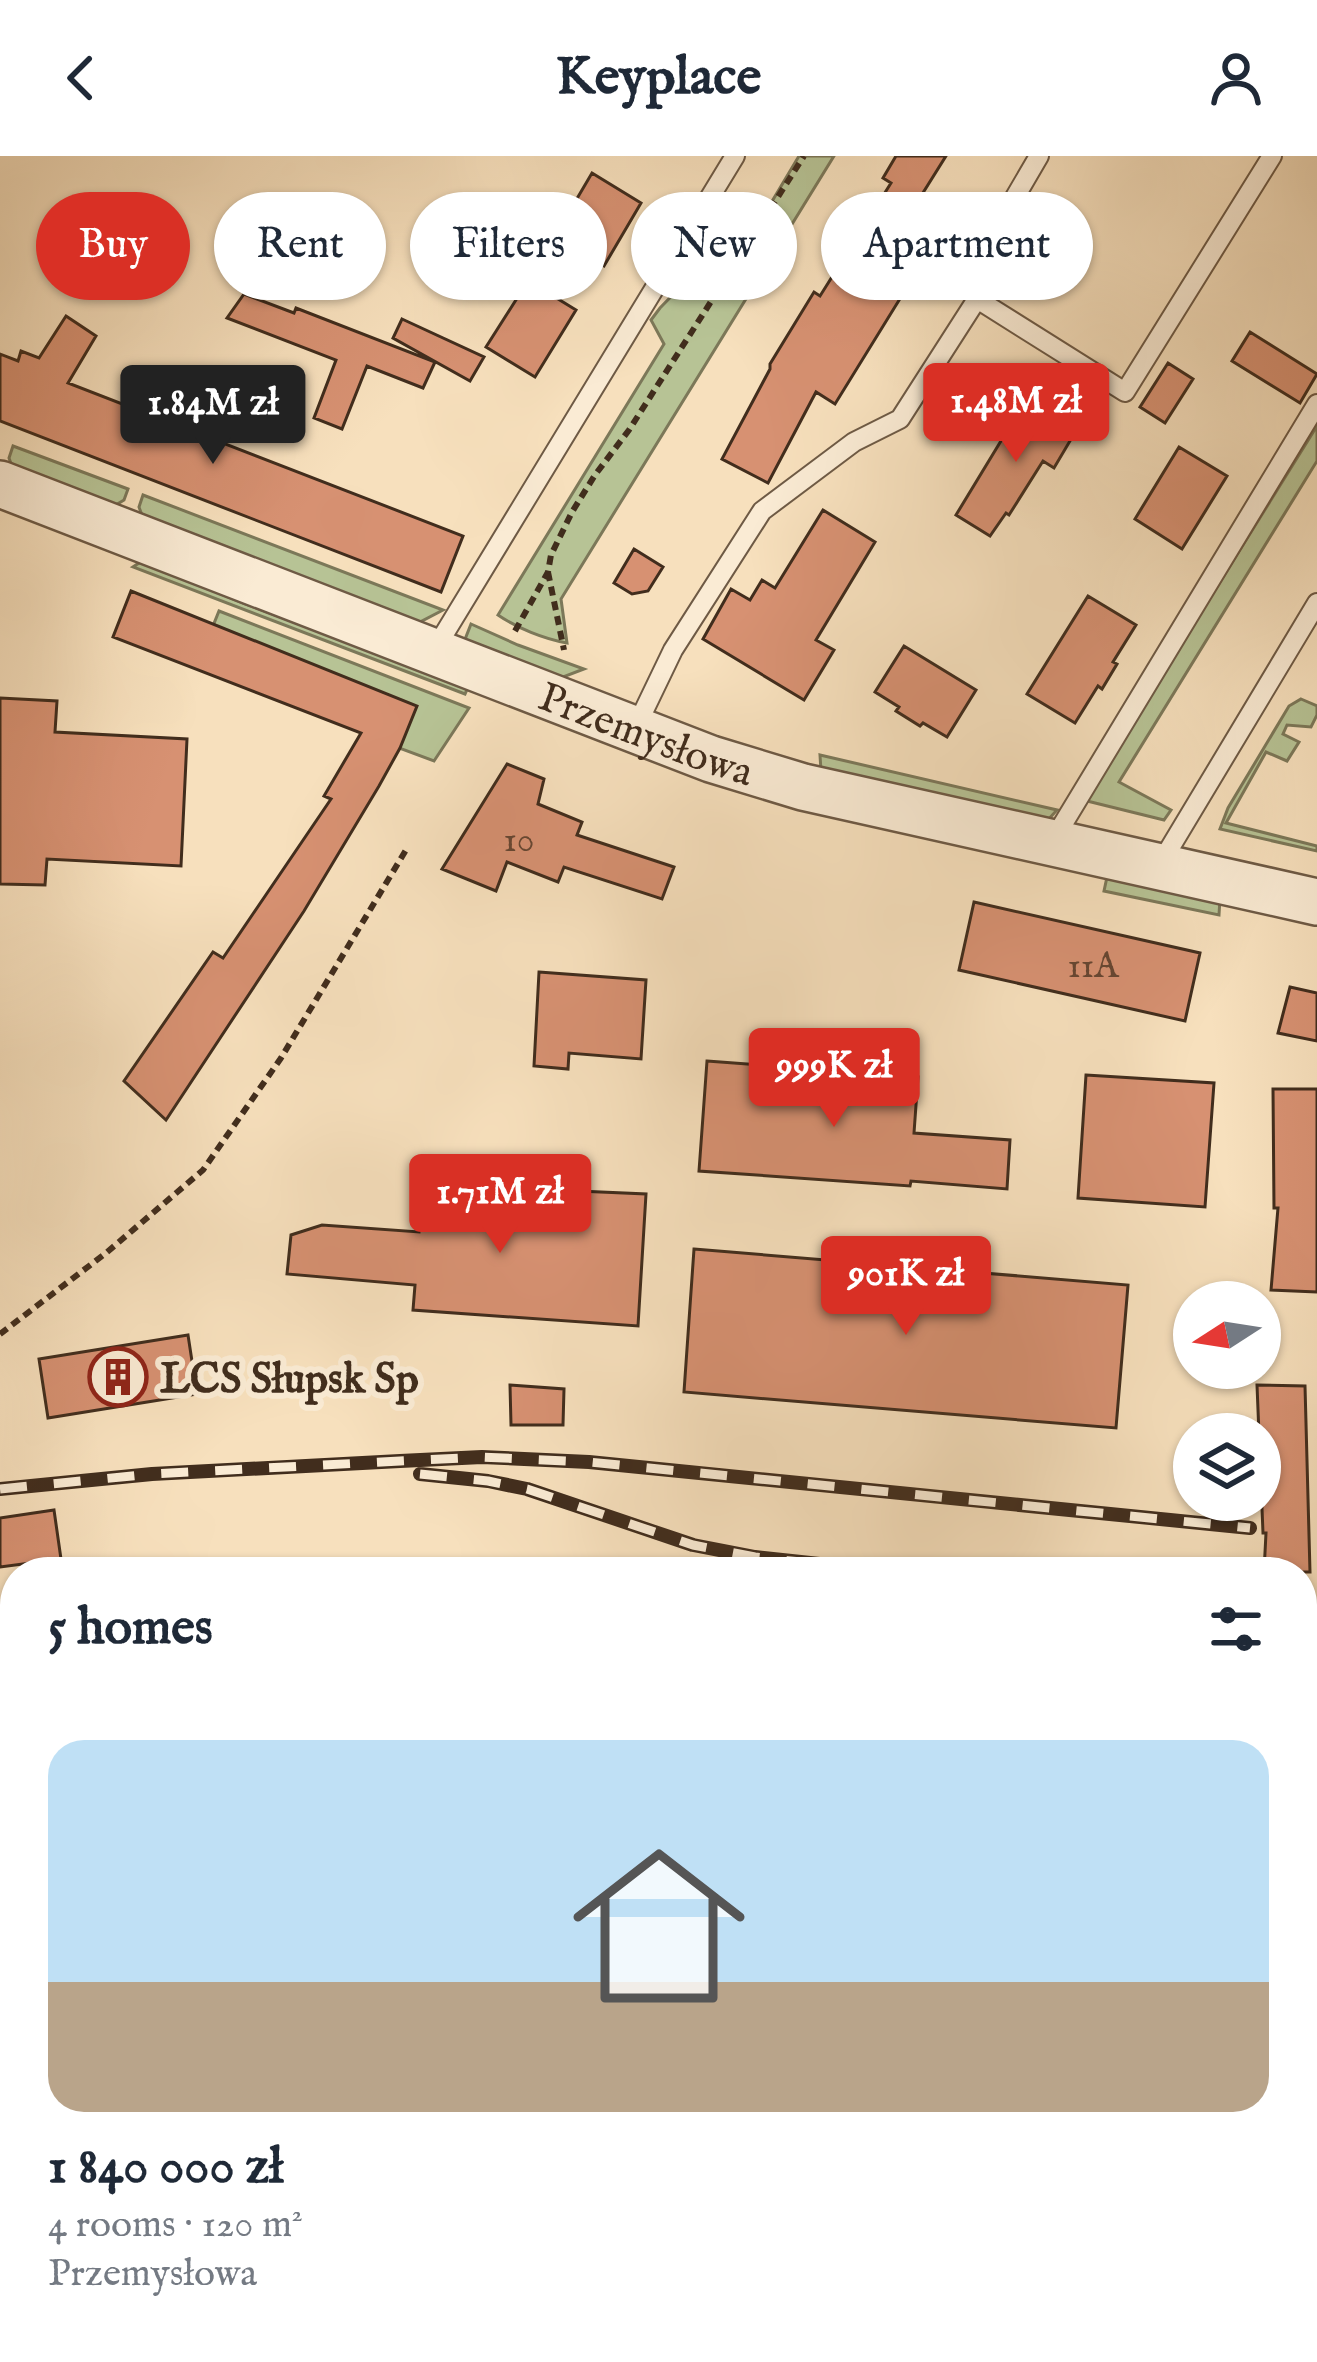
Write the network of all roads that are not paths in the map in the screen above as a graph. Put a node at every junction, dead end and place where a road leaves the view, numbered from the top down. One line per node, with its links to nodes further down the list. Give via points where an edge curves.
1 (735, 156): 10 (lane)
2 (1039, 156): 4 (lane)
3 (1272, 156): 6 (lane, via 1125,392)
4 (1018, 192)
5 (975, 300): 11 (lane, via 899,419 762,511)
6 (979, 300)
7 (1317, 404): 12 (lane)
8 (0, 484): 10 (street, Przemysłowa)
9 (1317, 603): 13 (lane)
10 (433, 652): 11 (street, Przemysłowa)
11 (634, 729): 12 (street, Przemysłowa, via 803,787)
12 (1052, 842): 13 (street, Przemysłowa)
13 (1158, 866): 14 (street, Przemysłowa)
14 (1317, 902)

